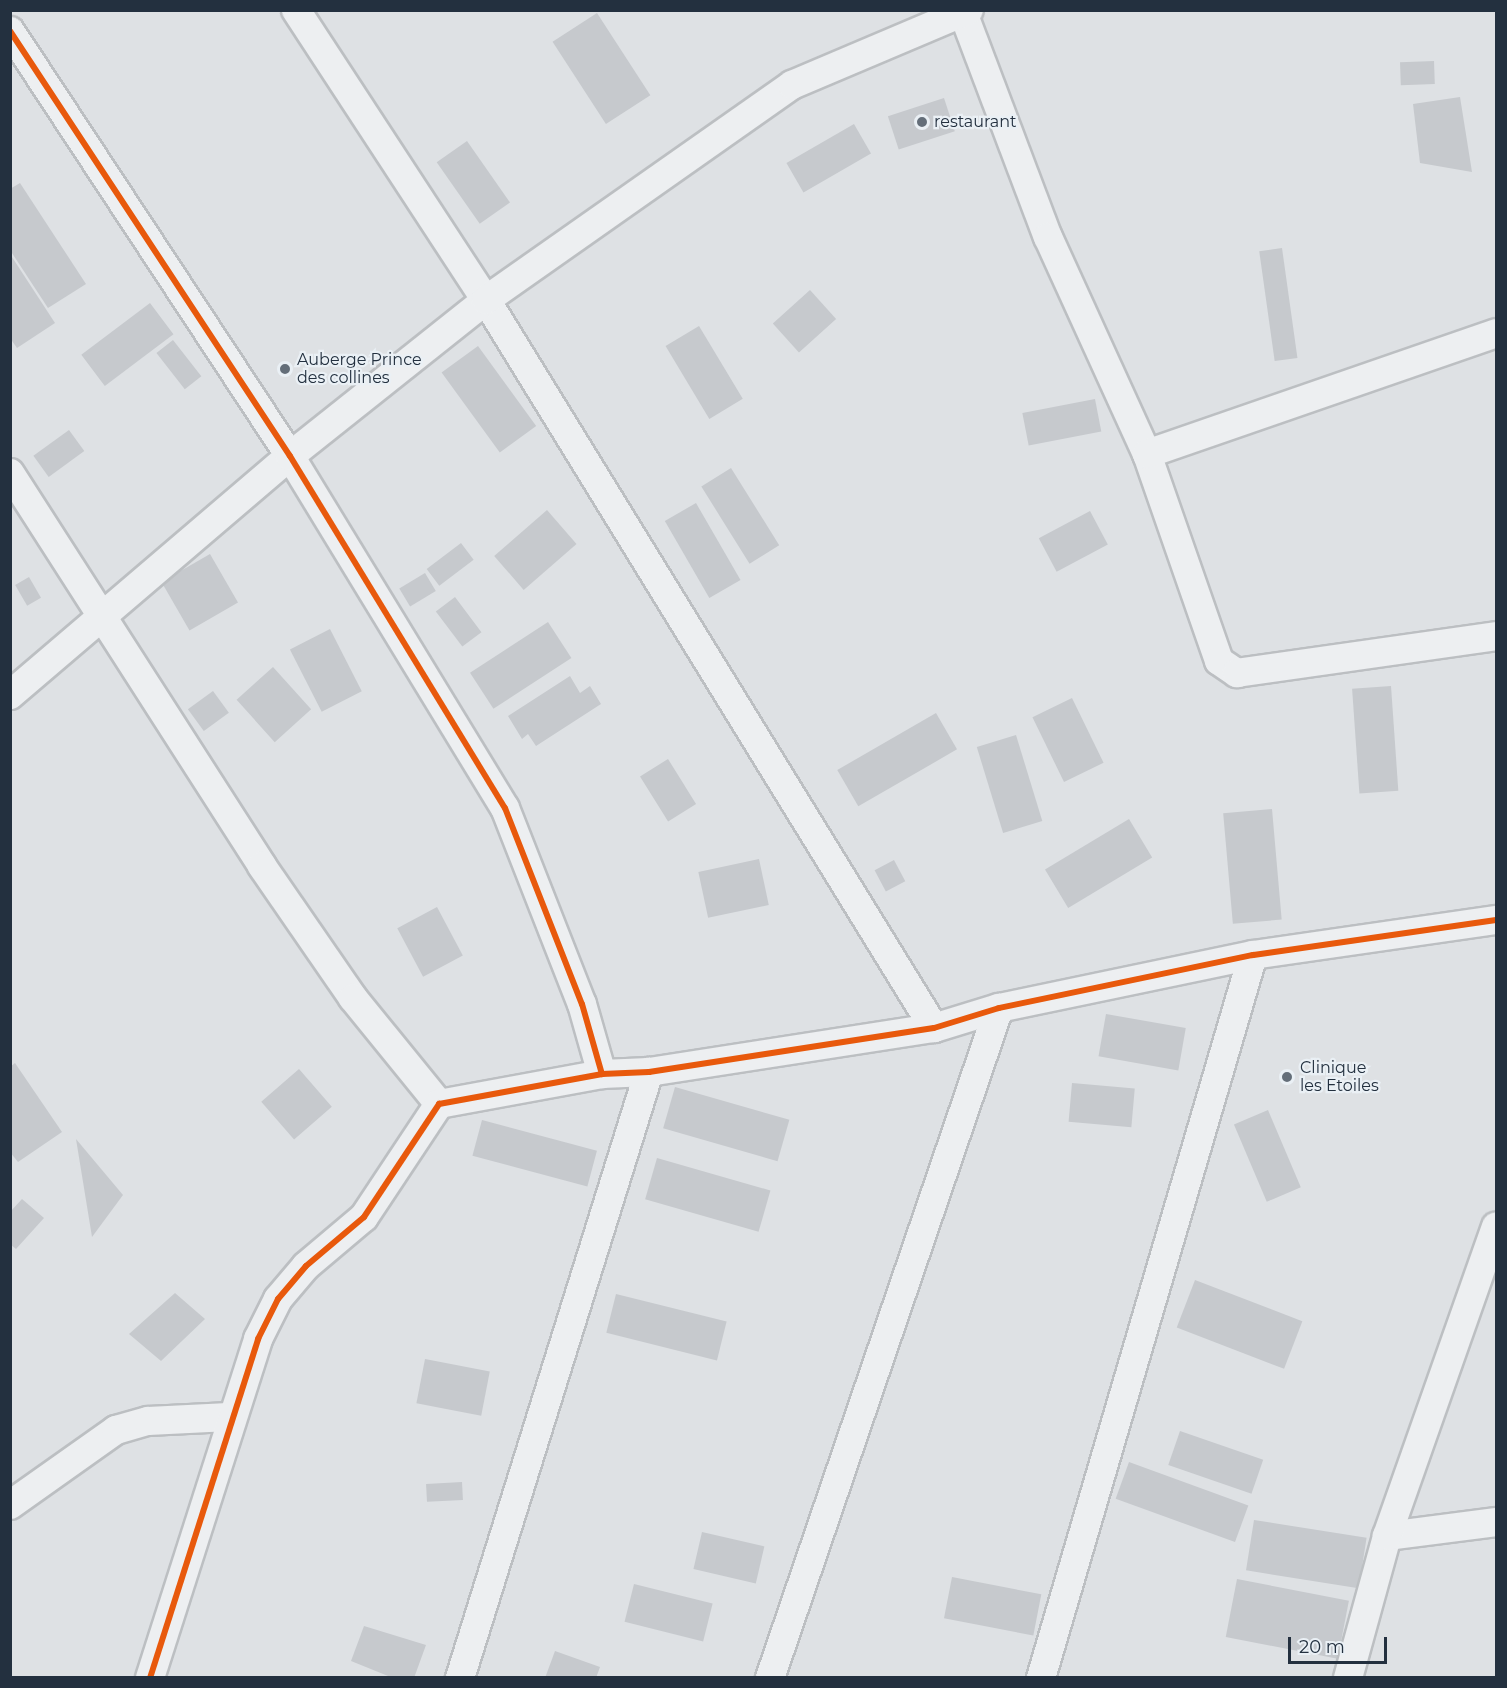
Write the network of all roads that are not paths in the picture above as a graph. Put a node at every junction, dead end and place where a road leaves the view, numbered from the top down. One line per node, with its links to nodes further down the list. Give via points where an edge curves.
1 (296, 10): 4 (street)
2 (964, 11): 4 (street, via 792,85); 6 (street, via 1048,237)
3 (10, 31): 7 (street)
4 (486, 300): 7 (street); 15 (street)
5 (1497, 333): 6 (street)
6 (1147, 454): 10 (street, via 1219,661 1227,671)
7 (290, 456): 9 (street); 17 (street, via 505,808 578,994)
8 (10, 473): 9 (street)
9 (102, 616): 11 (street); 18 (street, via 262,866 353,998)
10 (1497, 636)
11 (10, 695)
12 (1497, 920): 13 (street)
13 (1254, 955): 14 (street); 27 (street)
14 (999, 1008): 15 (street); 26 (street)
15 (934, 1028): 16 (street)
16 (649, 1072): 17 (street); 25 (street)
17 (602, 1074): 18 (street)
18 (439, 1104): 20 (street, via 364,1217 306,1266 278,1299)
19 (1497, 1227): 23 (street)
20 (229, 1417): 21 (street, via 148,1421 116,1430); 24 (street)
21 (10, 1505)
22 (1497, 1522): 23 (street)
23 (1387, 1536): 28 (street)
24 (150, 1677)
25 (460, 1677)
26 (770, 1677)
27 (1041, 1677)
28 (1348, 1677)

